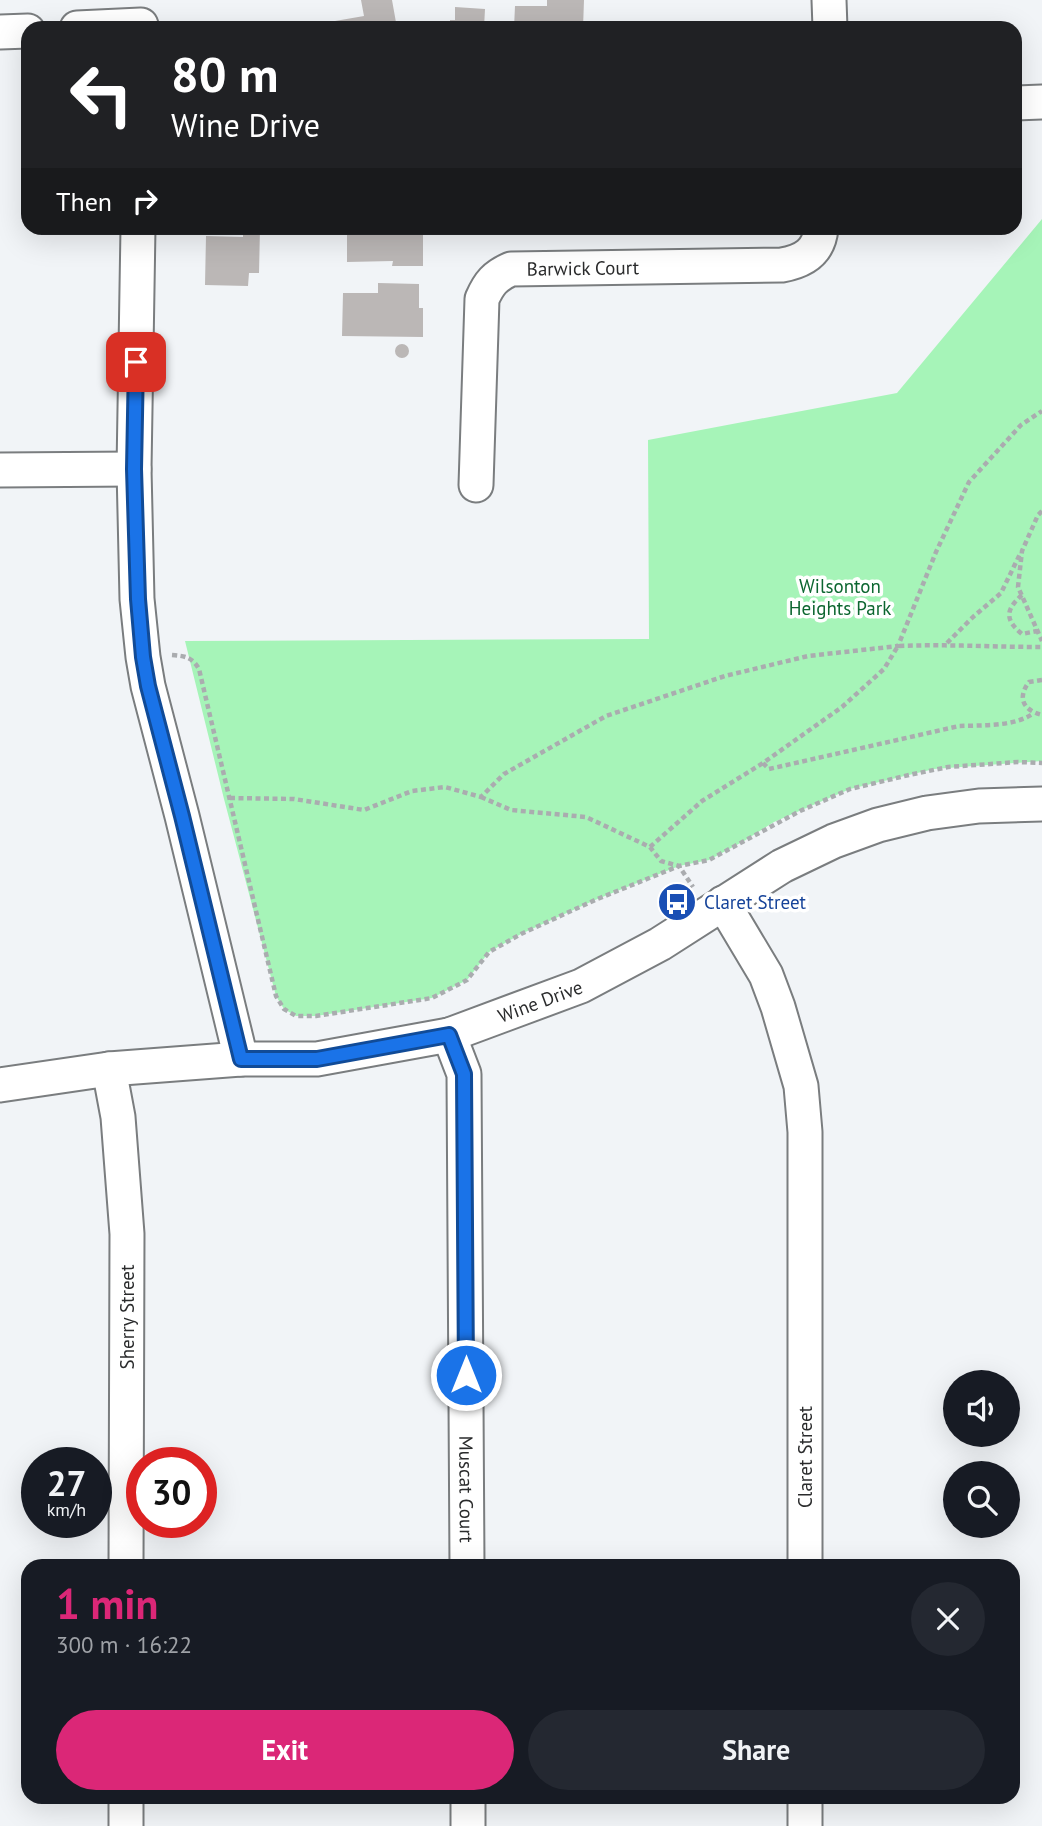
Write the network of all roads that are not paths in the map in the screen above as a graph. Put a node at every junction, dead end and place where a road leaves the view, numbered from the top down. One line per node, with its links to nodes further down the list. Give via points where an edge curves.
1 (829, 0): 4 (street)
2 (141, 18): 3 (street)
3 (122, 21)
4 (830, 21)
5 (21, 31): 6 (street)
6 (0, 32)
7 (1022, 103): 8 (street)
8 (1042, 103)
9 (138, 235): 11 (street)
10 (821, 235): 13 (street, Barwick Court, via 807,258 782,265 511,269 497,276 482,299)
11 (134, 469): 12 (street); 17 (street, via 138,599 148,686)
12 (0, 470)
13 (476, 485)
14 (1042, 804): 15 (street, Wine Drive, via 979,806 878,825 782,866)
15 (716, 908): 16 (street, Wine Drive, via 581,986); 22 (street, Claret Street, via 766,975 801,1086 805,1132)
16 (449, 1035): 17 (street, Wine Drive, via 317,1059); 21 (street, Muscat Court, via 464,1074)
17 (241, 1059): 18 (street, Wine Drive)
18 (108, 1069): 19 (street, Wine Drive); 20 (street, Sherry Street, via 118,1117 127,1234)
19 (0, 1085)
20 (126, 1559)
21 (467, 1559)
22 (805, 1559)
23 (126, 1804): 26 (street)
24 (468, 1804): 27 (street)
25 (805, 1804): 28 (street)
26 (126, 1826)
27 (468, 1826)
28 (805, 1826)

